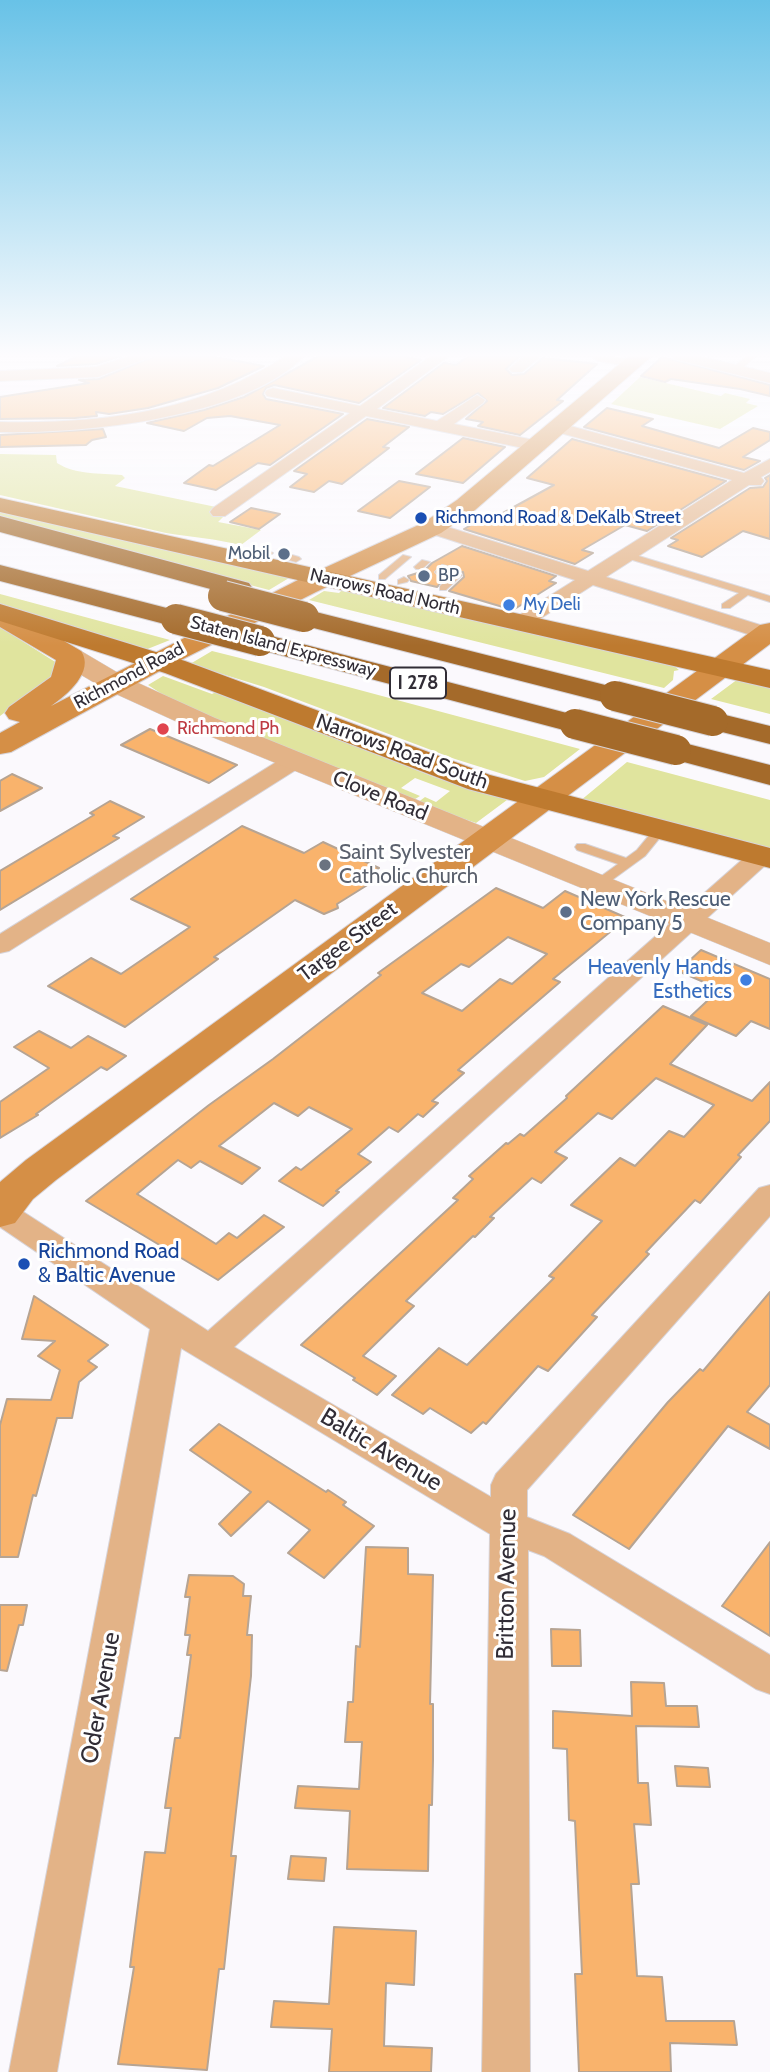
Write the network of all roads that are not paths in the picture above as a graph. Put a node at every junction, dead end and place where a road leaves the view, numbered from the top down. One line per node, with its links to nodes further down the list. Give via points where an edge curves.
1 (306, 453): 8 (street)
2 (530, 453): 10 (main road, Richmond Road)
3 (650, 453): 5 (street)
4 (770, 464): 5 (street)
5 (746, 479): 6 (street); 12 (street)
6 (770, 485)
7 (0, 505): 17 (main road, Narrows Road North)
8 (219, 512)
9 (0, 524): 21 (highway)
10 (432, 528): 17 (main road, Richmond Road); 18 (street)
11 (0, 540): 21 (highway, Staten Island Expressway / I 278)
12 (626, 555): 18 (street); 22 (lane)
13 (406, 557): 16 (lane)
14 (0, 573): 23 (highway, Staten Island Expressway / I 278)
15 (457, 575): 20 (lane)
16 (382, 577)
17 (323, 578): 27 (main road, Narrows Road North); 30 (main road, Richmond Road)
18 (590, 578): 27 (street); 28 (street)
19 (0, 581): 23 (highway)
20 (443, 588)
21 (231, 592): 35 (highway, Staten Island Expressway / I 278, bridge)
22 (746, 592): 24 (lane); 25 (lane)
23 (94, 598): 38 (highway, Staten Island Expressway / I 278, bridge)
24 (770, 599)
25 (726, 606)
26 (0, 613): 29 (main road, Clove Road); 30 (main road, Narrows Road South)
27 (520, 623): 31 (main road, Narrows Road North)
28 (768, 633): 31 (main road, Targee Street)
29 (71, 657): 33 (street, Clove Road); 34 (main road, via 70,670 61,683)
30 (157, 661): 33 (main road, Richmond Road); 39 (main road, Narrows Road South, via 423,763)
31 (720, 667): 32 (main road, Narrows Road North); 39 (main road, Targee Street)
32 (770, 679)
33 (115, 683): 36 (main road, Richmond Road); 37 (street, Clove Road)
34 (0, 728)
35 (770, 735)
36 (0, 745)
37 (294, 761): 41 (street, Clove Road); 47 (street)
38 (770, 775)
39 (540, 799): 40 (main road, Narrows Road South); 41 (main road, Targee Street)
40 (660, 830): 43 (main road, Narrows Road South); 44 (lane)
41 (486, 840): 45 (street, Clove Road); 50 (main road, Targee Street, via 41,1170)
42 (580, 847): 44 (lane)
43 (766, 857): 46 (street)
44 (627, 863): 45 (lane)
45 (597, 885): 46 (street, Clove Road)
46 (689, 922): 48 (street, Clove Road); 52 (street)
47 (0, 945)
48 (770, 955)
49 (770, 1196): 53 (street, Britton Avenue, via 509,1485)
50 (0, 1212): 51 (street, Baltic Avenue)
51 (168, 1324): 52 (street, Baltic Avenue); 55 (street, Oder Avenue)
52 (209, 1349): 53 (street, Baltic Avenue)
53 (507, 1525): 54 (street, Baltic Avenue, via 557,1545); 56 (street, Britton Avenue)
54 (770, 1675)
55 (33, 2072)
56 (506, 2072)

